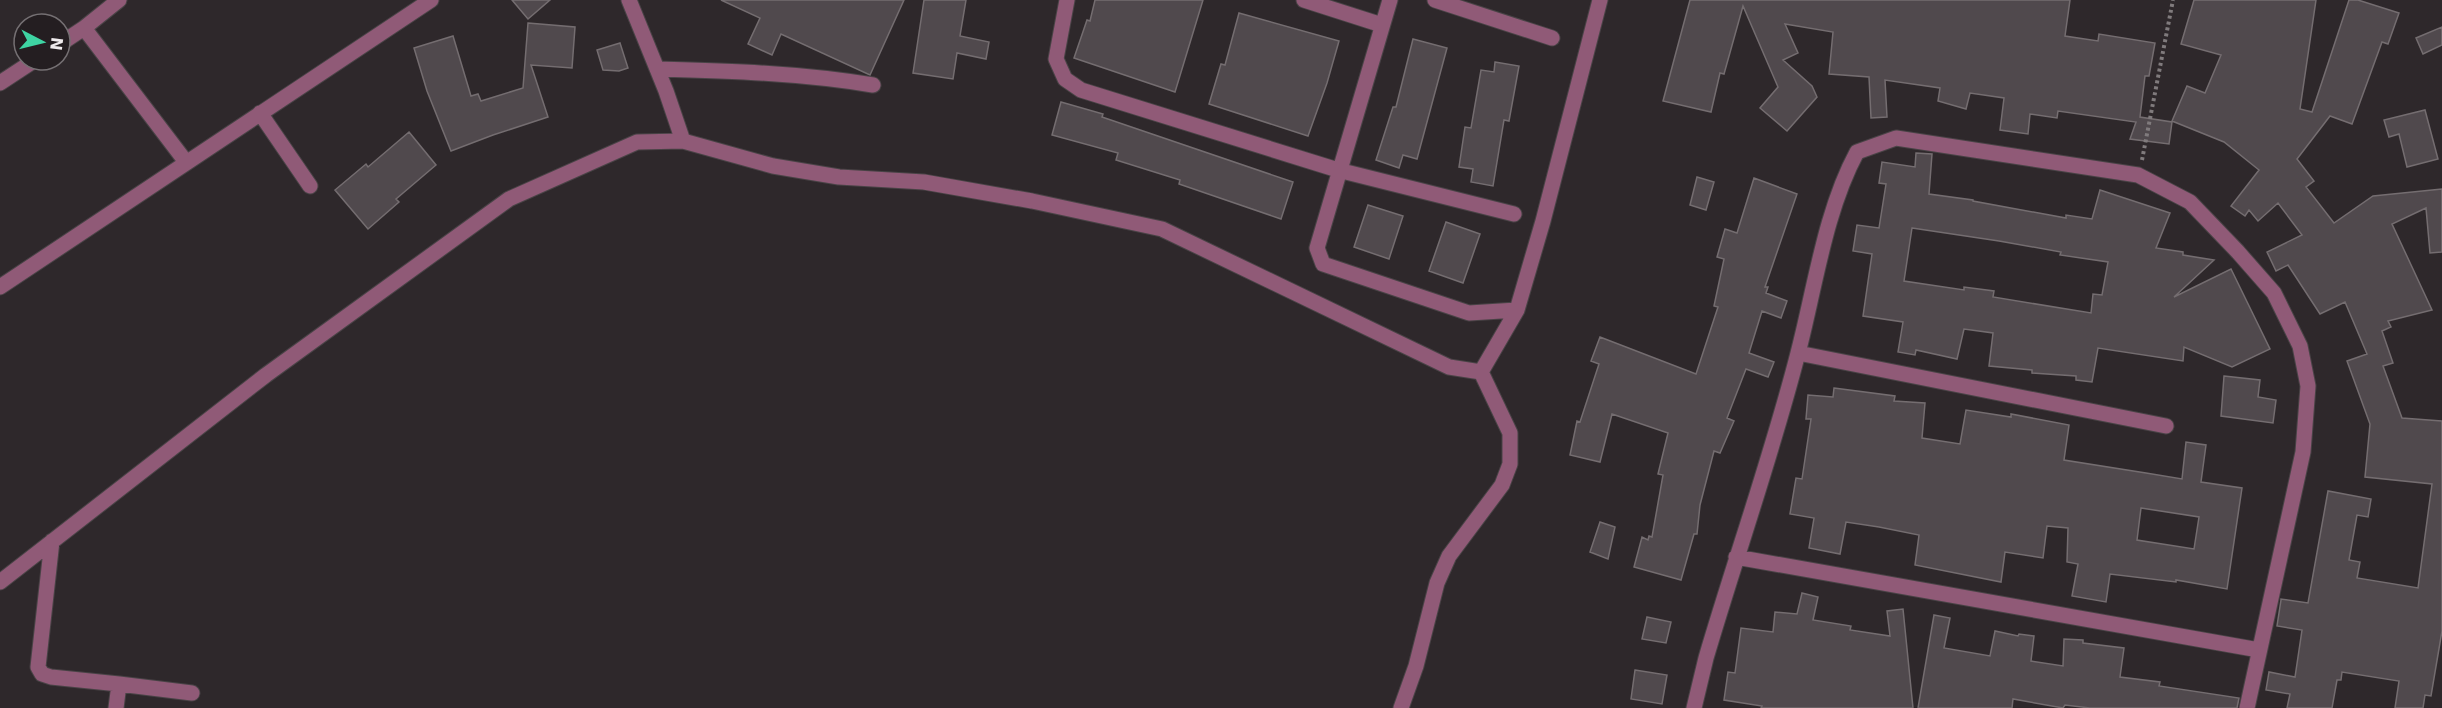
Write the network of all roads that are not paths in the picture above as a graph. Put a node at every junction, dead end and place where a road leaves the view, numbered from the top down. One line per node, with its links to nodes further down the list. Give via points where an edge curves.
1 (119, 0): 10 (street)
2 (431, 0): 17 (street)
3 (629, 0): 13 (street)
4 (1067, 0): 20 (street, via 1056,60 1065,79 1081,90)
5 (1304, 0): 9 (street)
6 (1390, 0): 9 (street)
7 (1435, 0): 12 (street)
8 (1600, 0): 24 (street)
9 (1382, 25): 20 (street)
10 (84, 28): 11 (street); 19 (street)
11 (72, 36)
12 (1552, 38)
13 (657, 69): 16 (street, via 828,77); 18 (street)
14 (17, 72): 15 (street)
15 (0, 83)
16 (873, 85)
17 (260, 113): 19 (street); 21 (street)
18 (683, 141): 26 (street, via 773,166 839,177 924,182 1162,229 1449,367); 28 (street, via 637,142 509,199 266,375)
19 (186, 162): 23 (street)
20 (1338, 170): 22 (street); 24 (street, via 1317,248 1323,264 1469,313)
21 (310, 186)
22 (1514, 214)
23 (0, 287)
24 (1517, 310): 26 (street)
25 (1798, 354): 27 (street); 29 (street); 31 (street, via 1821,257 1846,173 1857,152 1896,138 2138,175 2190,202 2274,293 2300,346 2308,386 2303,452)
26 (1481, 372): 35 (street, via 1510,433 1510,464 1502,485 1449,556 1437,583)
27 (2166, 426)
28 (52, 541): 30 (street); 32 (street, via 38,667 42,674 51,677)
29 (1736, 557): 31 (street); 36 (street)
30 (0, 582)
31 (2259, 650): 37 (street)
32 (119, 684): 33 (street); 34 (street)
33 (192, 693)
34 (116, 708)
35 (1401, 708)
36 (1694, 708)
37 (2247, 708)

